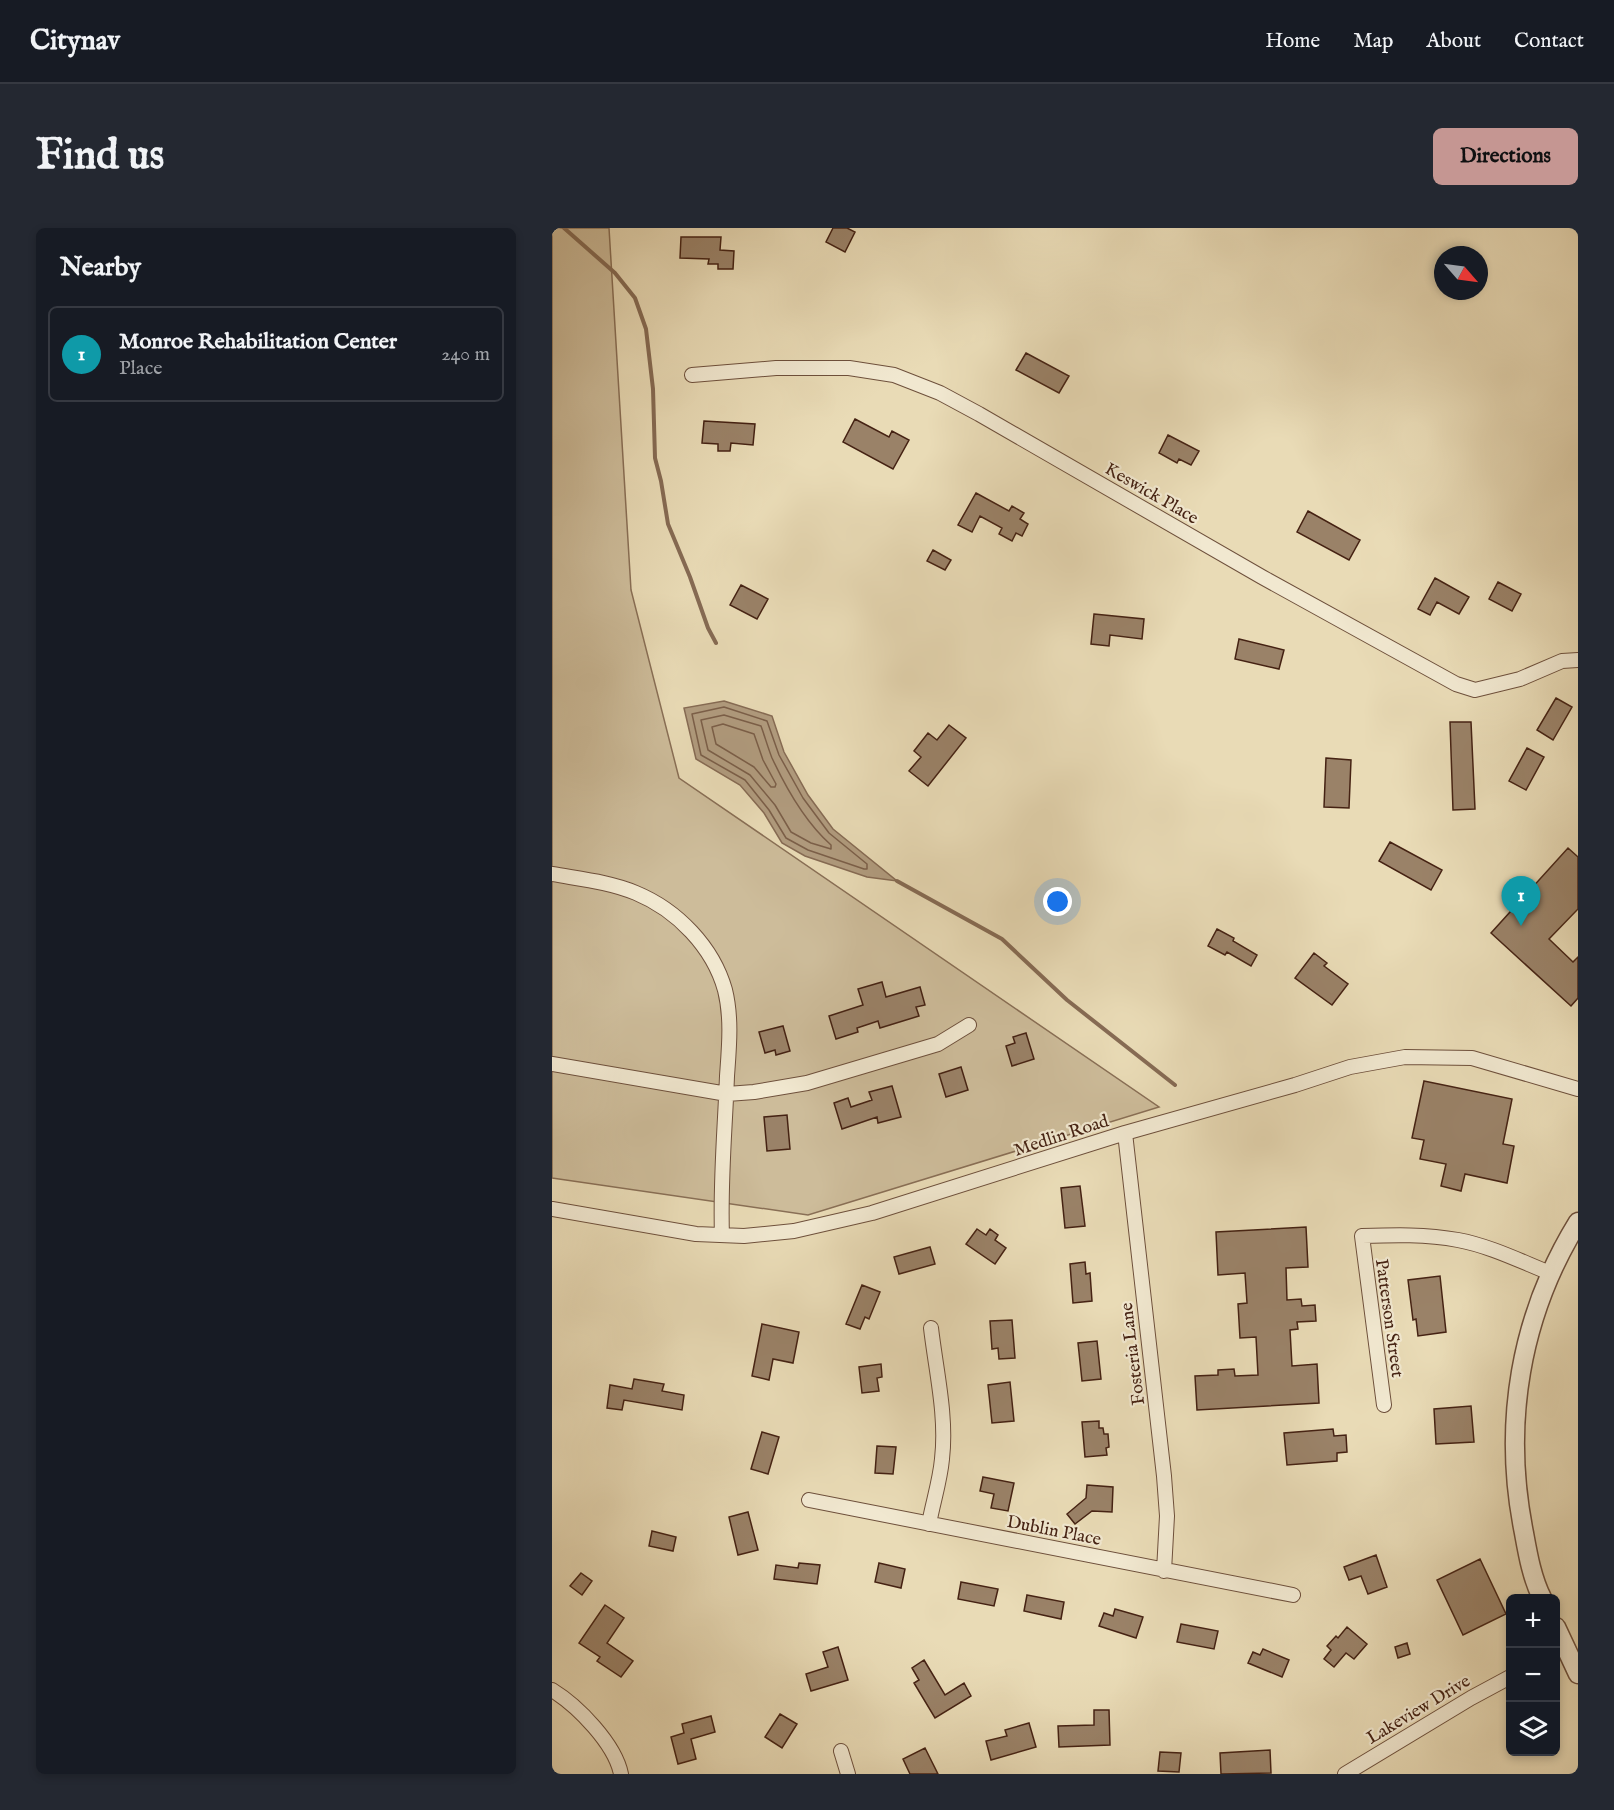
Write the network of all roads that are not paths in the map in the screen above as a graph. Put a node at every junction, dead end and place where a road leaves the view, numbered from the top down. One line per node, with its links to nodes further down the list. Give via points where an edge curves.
1 (692, 375): 2 (street, Keswick Place, via 776,368 849,368 894,375 979,414 1456,684 1475,690)
2 (1578, 660)
3 (552, 874): 7 (street, via 636,892 689,928 710,957 725,990 730,1023)
4 (969, 1025): 7 (street, via 938,1044 807,1083)
5 (552, 1064): 7 (street)
6 (1578, 1089): 8 (street, Medlin Road, via 1473,1058 1405,1057 1350,1067)
7 (727, 1094): 11 (street)
8 (1125, 1133): 11 (street, Medlin Road, via 872,1213 794,1231); 17 (street, Fosteria Lane, via 1164,1476)
9 (552, 1209): 11 (street, Medlin Road)
10 (1578, 1222): 12 (street)
11 (722, 1235)
12 (1550, 1273): 14 (street, Patterson Street, via 1459,1240 1414,1235 1362,1236); 18 (street, via 1529,1332 1516,1415 1520,1513)
13 (931, 1328): 16 (street, via 943,1440)
14 (1384, 1405)
15 (808, 1500): 16 (street, Dublin Place)
16 (929, 1524): 17 (street, Dublin Place)
17 (1164, 1570): 19 (street, Dublin Place)
18 (1540, 1594)
19 (1293, 1595)
20 (1561, 1653): 21 (street)
21 (1578, 1674)
22 (1506, 1679): 27 (street, Lakeview Drive)
23 (552, 1690): 25 (street, via 596,1729)
24 (842, 1752): 26 (street)
25 (621, 1774)
26 (848, 1774)
27 (1345, 1774)

